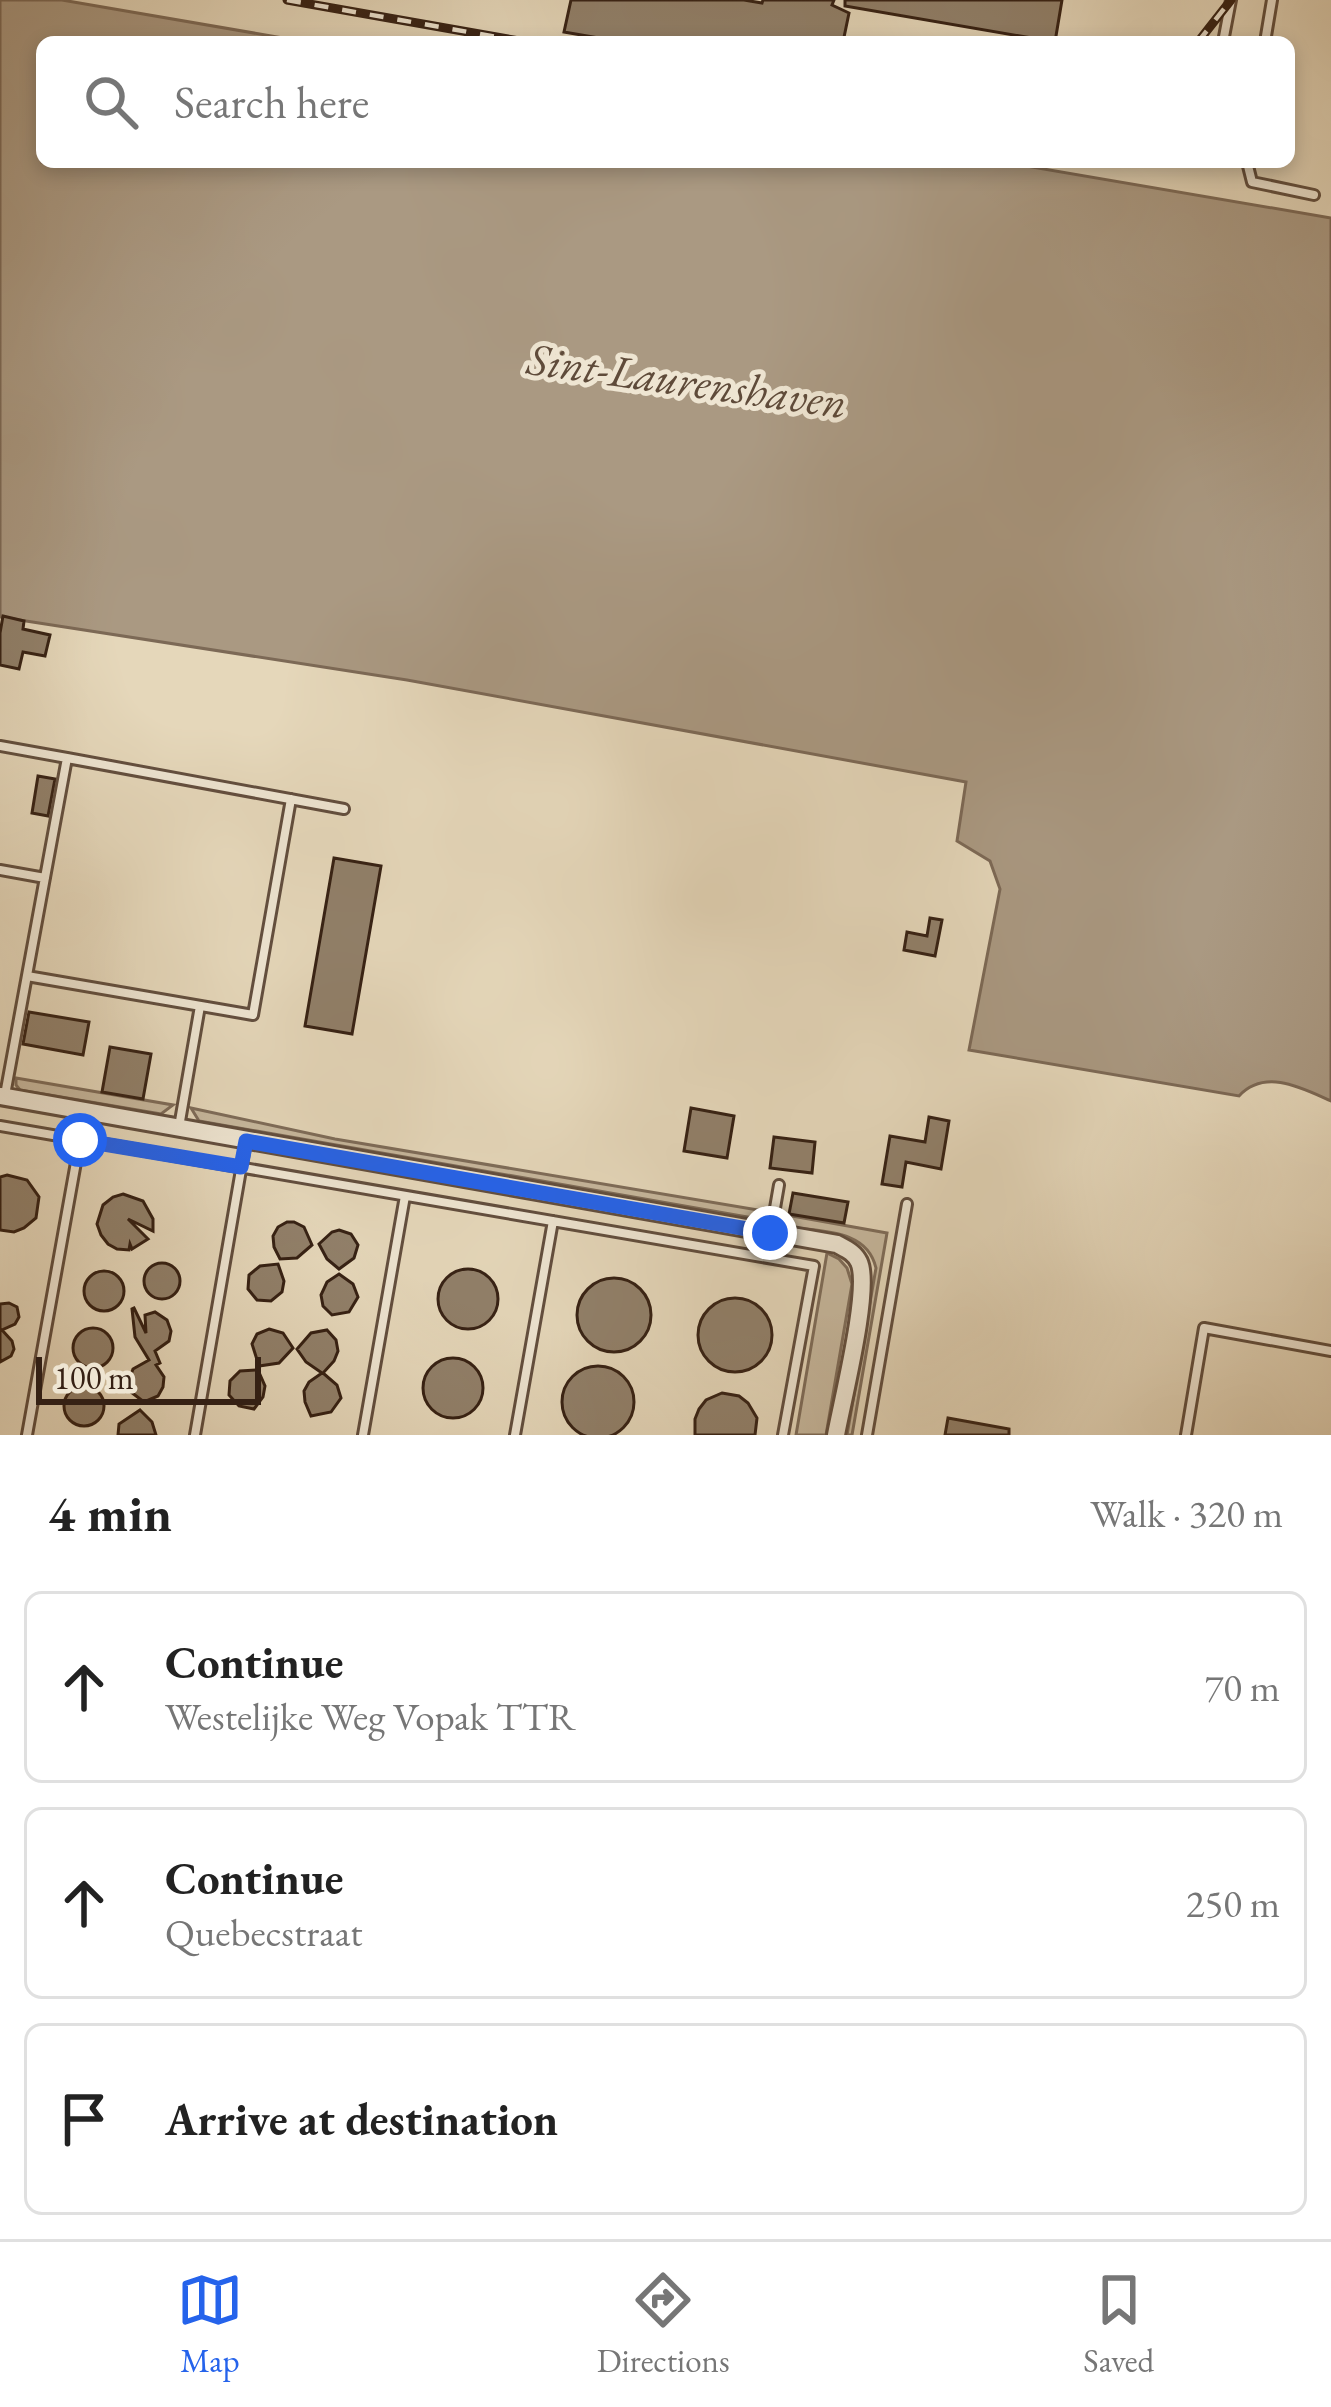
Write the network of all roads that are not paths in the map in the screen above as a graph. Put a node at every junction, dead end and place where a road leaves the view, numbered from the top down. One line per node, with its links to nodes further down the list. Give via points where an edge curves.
1 (1231, 0): 3 (lane)
2 (1272, 0): 4 (lane)
3 (1223, 36)
4 (1266, 36)
5 (1248, 168): 6 (lane, via 1252,182)
6 (1314, 195)
7 (0, 746): 8 (lane)
8 (67, 758): 9 (lane); 12 (lane)
9 (291, 799): 10 (lane); 14 (lane, via 253,1015)
10 (344, 808)
11 (0, 870): 12 (lane)
12 (45, 878): 13 (lane)
13 (27, 976): 14 (lane); 15 (lane)
14 (200, 1006): 17 (lane)
15 (2, 1096): 17 (street)
16 (0, 1126): 18 (lane)
17 (179, 1129): 19 (street)
18 (80, 1140): 20 (lane); 27 (lane)
19 (246, 1141): 20 (lane); 25 (street)
20 (241, 1167): 22 (lane); 28 (lane)
21 (779, 1185): 25 (lane)
22 (405, 1196): 24 (lane); 29 (lane)
23 (907, 1204): 33 (lane)
24 (553, 1221): 30 (lane); 31 (lane, via 814,1266)
25 (770, 1233): 32 (street, via 837,1244 859,1263 862,1289)
26 (1331, 1352): 34 (lane, via 1204,1328)
27 (27, 1435)
28 (195, 1435)
29 (363, 1435)
30 (515, 1435)
31 (783, 1435)
32 (836, 1435)
33 (867, 1435)
34 (1186, 1435)

